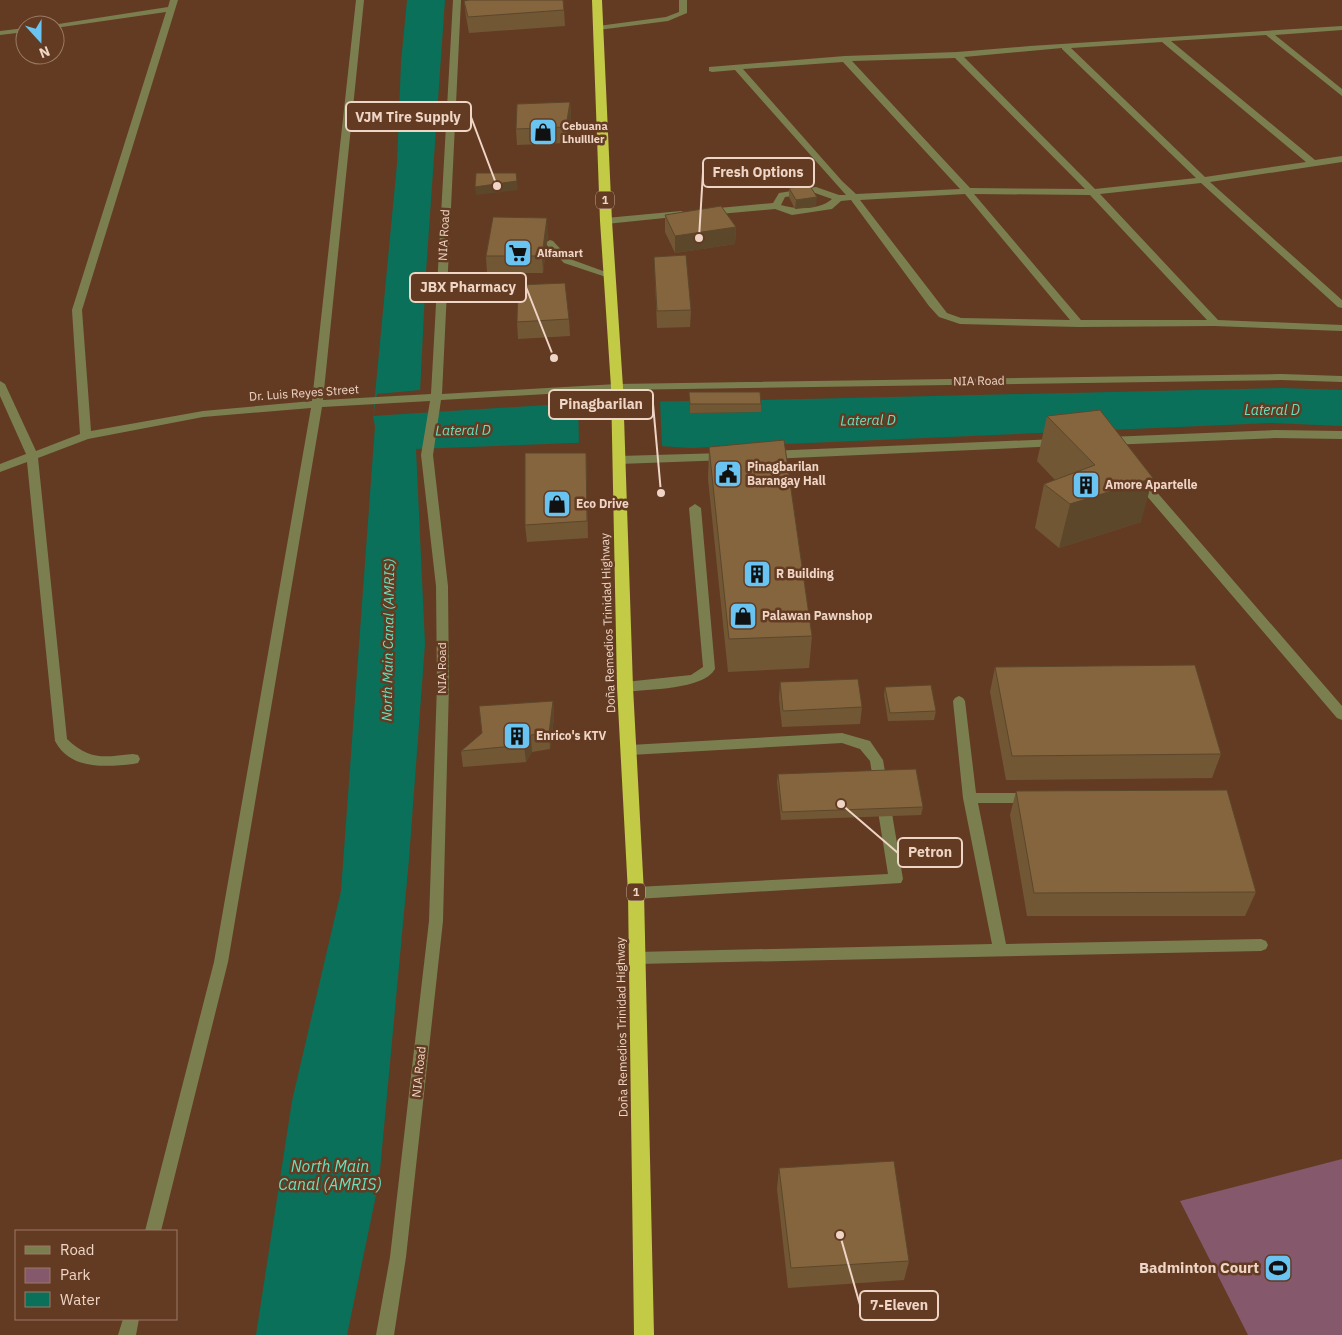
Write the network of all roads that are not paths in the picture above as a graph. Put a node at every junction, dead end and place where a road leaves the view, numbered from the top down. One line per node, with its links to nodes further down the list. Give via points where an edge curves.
1 (360, 0): 38 (street)
2 (457, 0): 37 (street, NIA Road)
3 (597, 0): 7 (highway, Doña Remedios Trinidad Highway / 1)
4 (683, 0): 7 (street, via 683,13 668,19)
5 (172, 5): 6 (street); 40 (street, via 76,310)
6 (65, 24)
7 (598, 28): 27 (highway, Doña Remedios Trinidad Highway / 1)
8 (1342, 28): 11 (street)
9 (15, 31): 10 (street)
10 (0, 33)
11 (1268, 33): 12 (street); 18 (street)
12 (1163, 39): 13 (street); 20 (street)
13 (1066, 47): 14 (street); 21 (street)
14 (957, 55): 15 (street); 23 (street)
15 (845, 59): 16 (street); 22 (street)
16 (737, 66): 17 (street); 24 (street)
17 (712, 69)
18 (1342, 93)
19 (1342, 159): 20 (street)
20 (1313, 163): 21 (street)
21 (1203, 180): 23 (street); 30 (street)
22 (967, 190): 23 (street); 24 (street); 32 (street)
23 (1093, 192): 31 (street)
24 (853, 196): 25 (street); 32 (street, via 943,315 960,321)
25 (838, 198): 26 (street, via 828,207 810,210 792,212); 26 (street, via 816,190 782,195)
26 (776, 206): 27 (street)
27 (606, 221): 29 (highway, Doña Remedios Trinidad Highway / 1)
28 (550, 243): 29 (street, via 567,261)
29 (609, 275): 36 (highway, Doña Remedios Trinidad Highway / 1)
30 (1342, 305)
31 (1215, 323): 32 (street); 33 (street)
32 (1079, 324)
33 (1342, 328)
34 (1342, 379): 36 (street, NIA Road, via 1281,377)
35 (0, 384): 43 (street)
36 (617, 394): 37 (street, Dr. Luis Reyes Street); 44 (highway, Doña Remedios Trinidad Highway / 1)
37 (436, 398): 38 (street, Dr. Luis Reyes Street); 64 (street, NIA Road, via 427,455 442,586 443,685 436,922 398,1257)
38 (317, 404): 40 (street, Dr. Luis Reyes Street, via 203,414); 61 (street, via 221,962)
39 (1342, 435): 42 (street, via 1275,434 1101,442)
40 (86, 436): 43 (street, Dr. Luis Reyes Street)
41 (1068, 443): 45 (street)
42 (1116, 453)
43 (32, 454): 47 (street, Dr. Luis Reyes Street); 54 (street, via 61,741 75,756 94,762)
44 (619, 455): 46 (street); 50 (highway, Doña Remedios Trinidad Highway / 1)
45 (756, 456)
46 (738, 457)
47 (0, 468)
48 (1129, 468): 52 (street)
49 (695, 508): 50 (street, via 710,669 694,679)
50 (625, 686): 53 (highway, Doña Remedios Trinidad Highway / 1)
51 (959, 701): 55 (street)
52 (1342, 715)
53 (630, 750): 57 (highway, Doña Remedios Trinidad Highway / 1); 57 (street, via 842,738 864,745 876,760 896,880)
54 (133, 759)
55 (970, 798): 56 (street); 59 (street)
56 (1047, 798)
57 (636, 893): 60 (highway, Doña Remedios Trinidad Highway / 1)
58 (1261, 945): 59 (street)
59 (1000, 950): 60 (street)
60 (636, 958): 65 (highway, Doña Remedios Trinidad Highway / 1)
61 (153, 1230)
62 (131, 1320): 63 (street)
63 (126, 1335)
64 (385, 1335)
65 (644, 1335)

